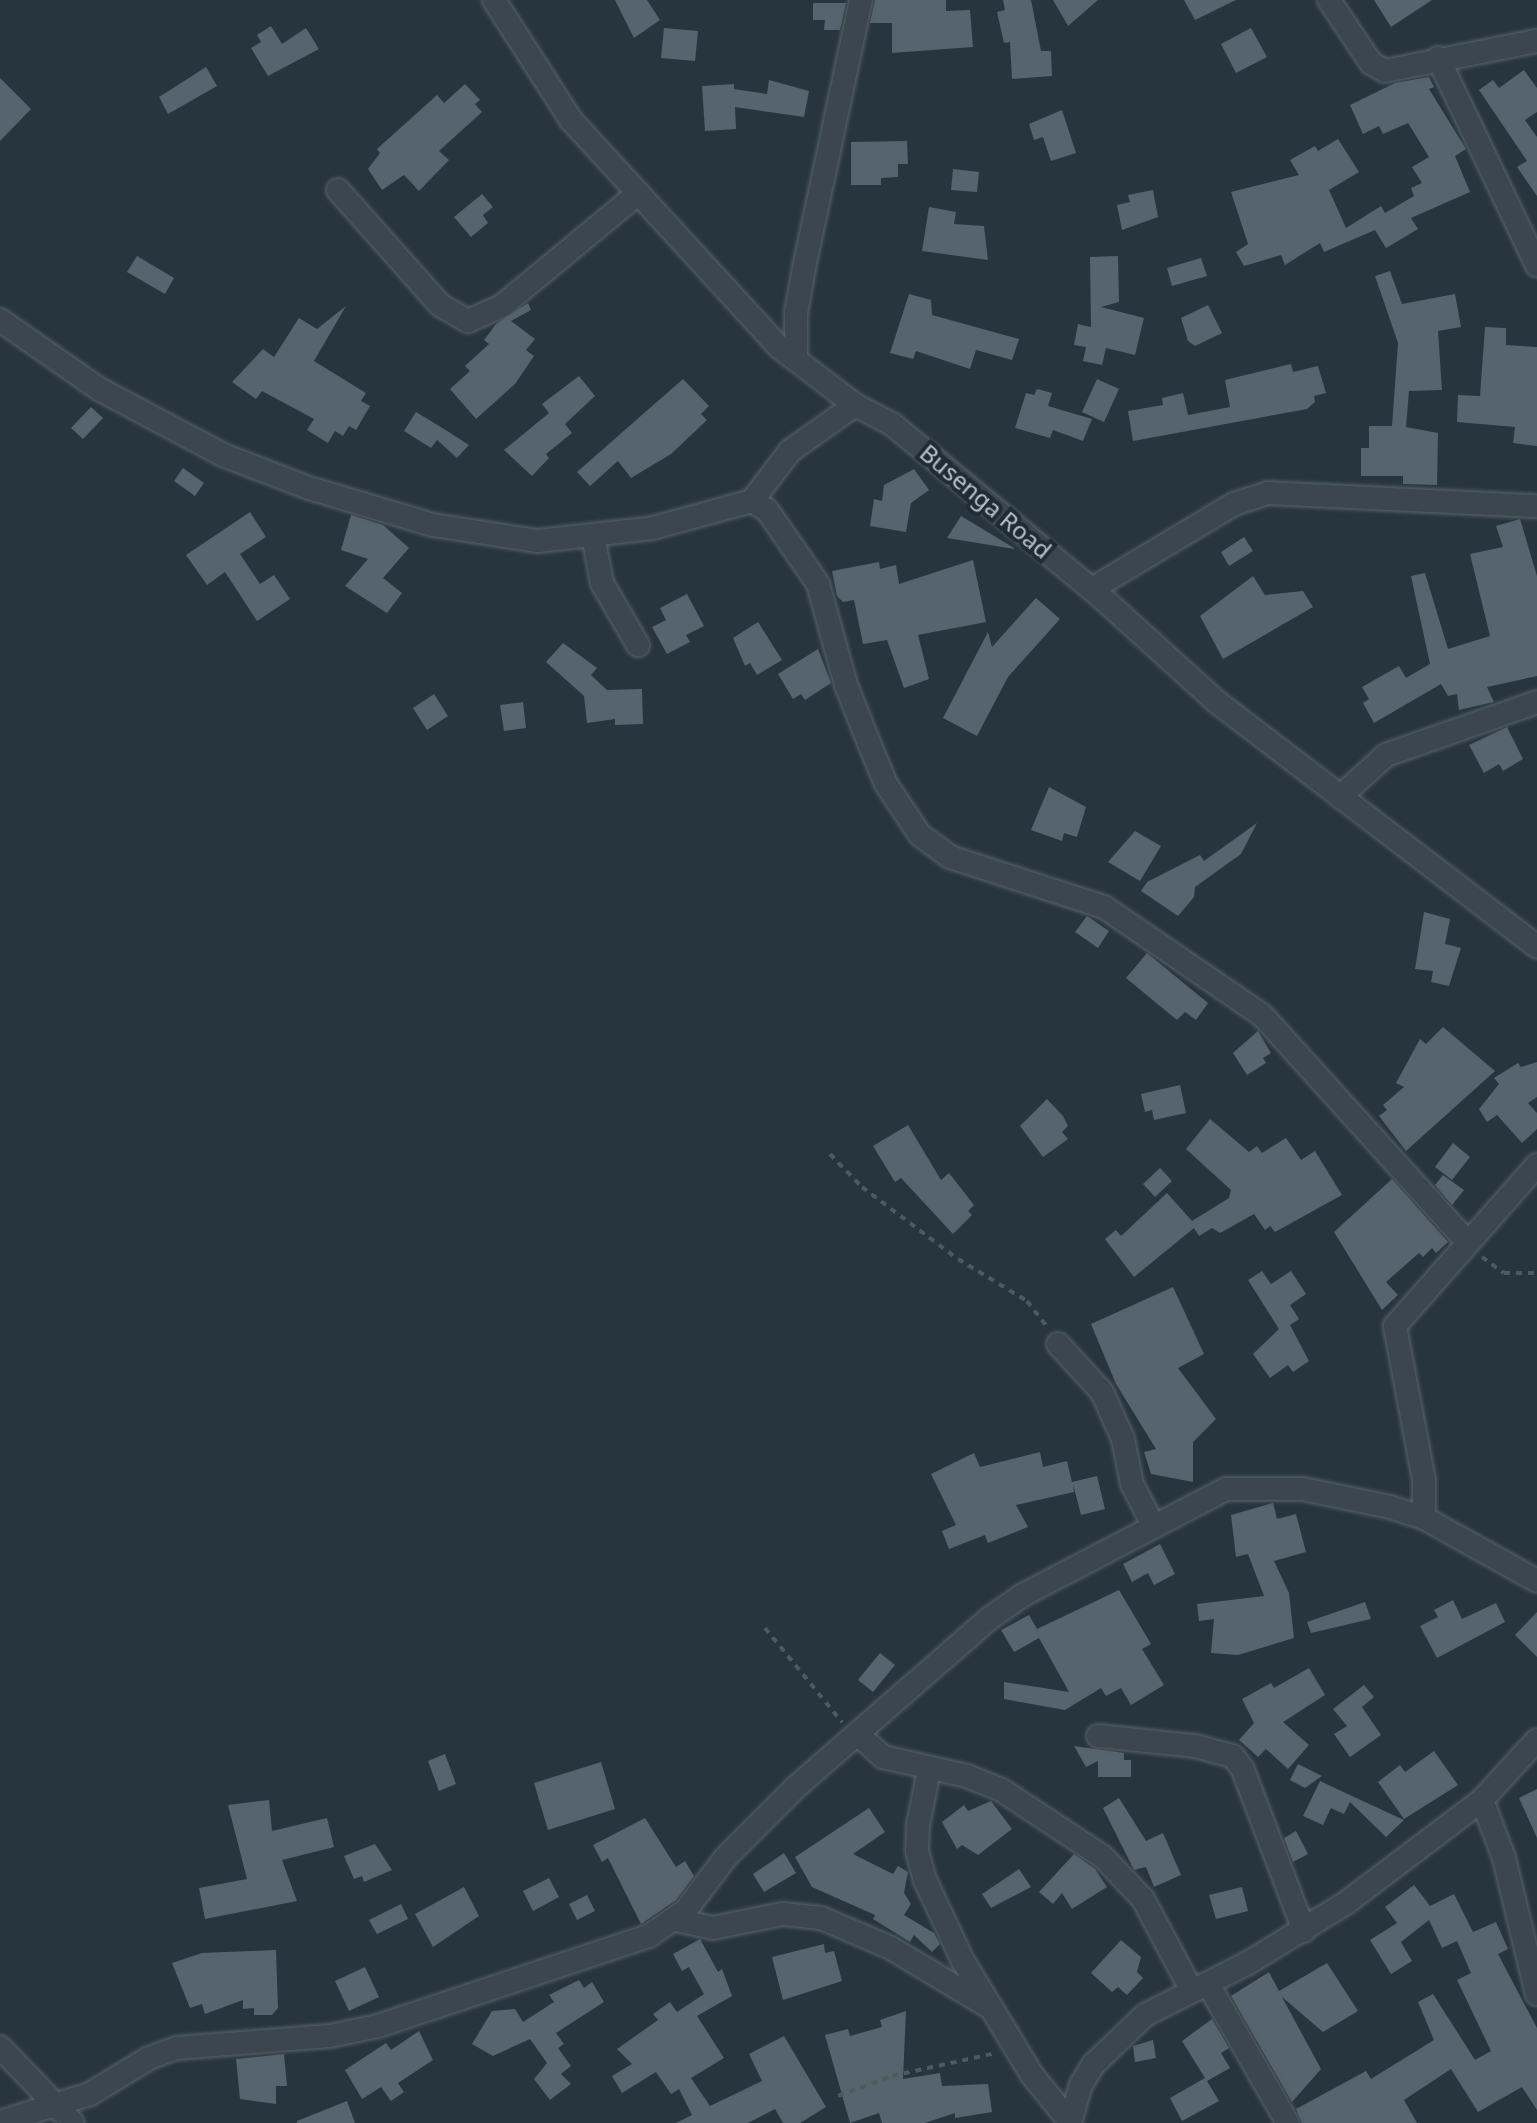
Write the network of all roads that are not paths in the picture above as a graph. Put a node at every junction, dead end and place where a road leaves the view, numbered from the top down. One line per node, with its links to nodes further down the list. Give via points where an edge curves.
1 (494, 0): 7 (street, Busenga Road, via 547,88)
2 (861, 0): 10 (street, via 799,300)
3 (1329, 0): 5 (street, via 1371,63 1385,71)
4 (1537, 41): 5 (street)
5 (1438, 58): 8 (street)
6 (338, 190): 7 (street, via 440,305 468,321 502,306)
7 (636, 195): 10 (street, Busenga Road)
8 (1537, 266)
9 (0, 320): 14 (street, via 99,389 259,471 433,525 503,539)
10 (796, 360): 11 (street, Busenga Road)
11 (855, 405): 12 (street, via 790,451); 15 (street, Busenga Road, via 892,424)
12 (752, 501): 14 (street, via 686,521); 21 (street, via 780,523 818,584 863,728 886,784 920,835 950,857 1104,907 1262,1015)
13 (1537, 506): 15 (street, via 1268,493 1234,504)
14 (593, 536): 16 (street, via 602,583)
15 (1092, 589): 18 (street, Busenga Road, via 1217,702)
16 (638, 645)
17 (1537, 702): 18 (street, via 1386,755)
18 (1340, 797): 19 (street, Busenga Road)
19 (1537, 947)
20 (1537, 1165): 21 (street)
21 (1469, 1240): 23 (street, via 1395,1326 1424,1480)
22 (1058, 1344): 24 (street, via 1102,1392 1123,1439 1132,1484)
23 (1424, 1518): 24 (street, via 1354,1498 1268,1486 1226,1489); 25 (street)
24 (1154, 1527): 26 (street, via 1023,1595)
25 (1537, 1581)
26 (855, 1735): 29 (street, via 883,1757); 31 (street, via 726,1857)
27 (1098, 1736): 32 (street, via 1195,1746 1233,1756 1243,1770)
28 (1537, 1740): 30 (street)
29 (929, 1770): 33 (street, via 967,1776 1000,1789 1123,1873); 35 (street, via 918,1825 920,1865 963,1961)
30 (1482, 1800): 32 (street); 34 (street, via 1511,1884)
31 (676, 1920): 35 (street, via 713,1928 783,1914 821,1918 891,1948); 37 (street, via 649,1936 378,2026 314,2038 177,2048 149,2058 90,2094)
32 (1304, 1931): 33 (street)
33 (1200, 1988): 39 (street, via 1145,2015 1093,2065); 41 (street)
34 (1537, 1994)
35 (994, 2010): 39 (street)
36 (0, 2047): 37 (street)
37 (56, 2104): 38 (street); 40 (street)
38 (0, 2122)
39 (1070, 2122)
40 (73, 2123)
41 (1288, 2123)

